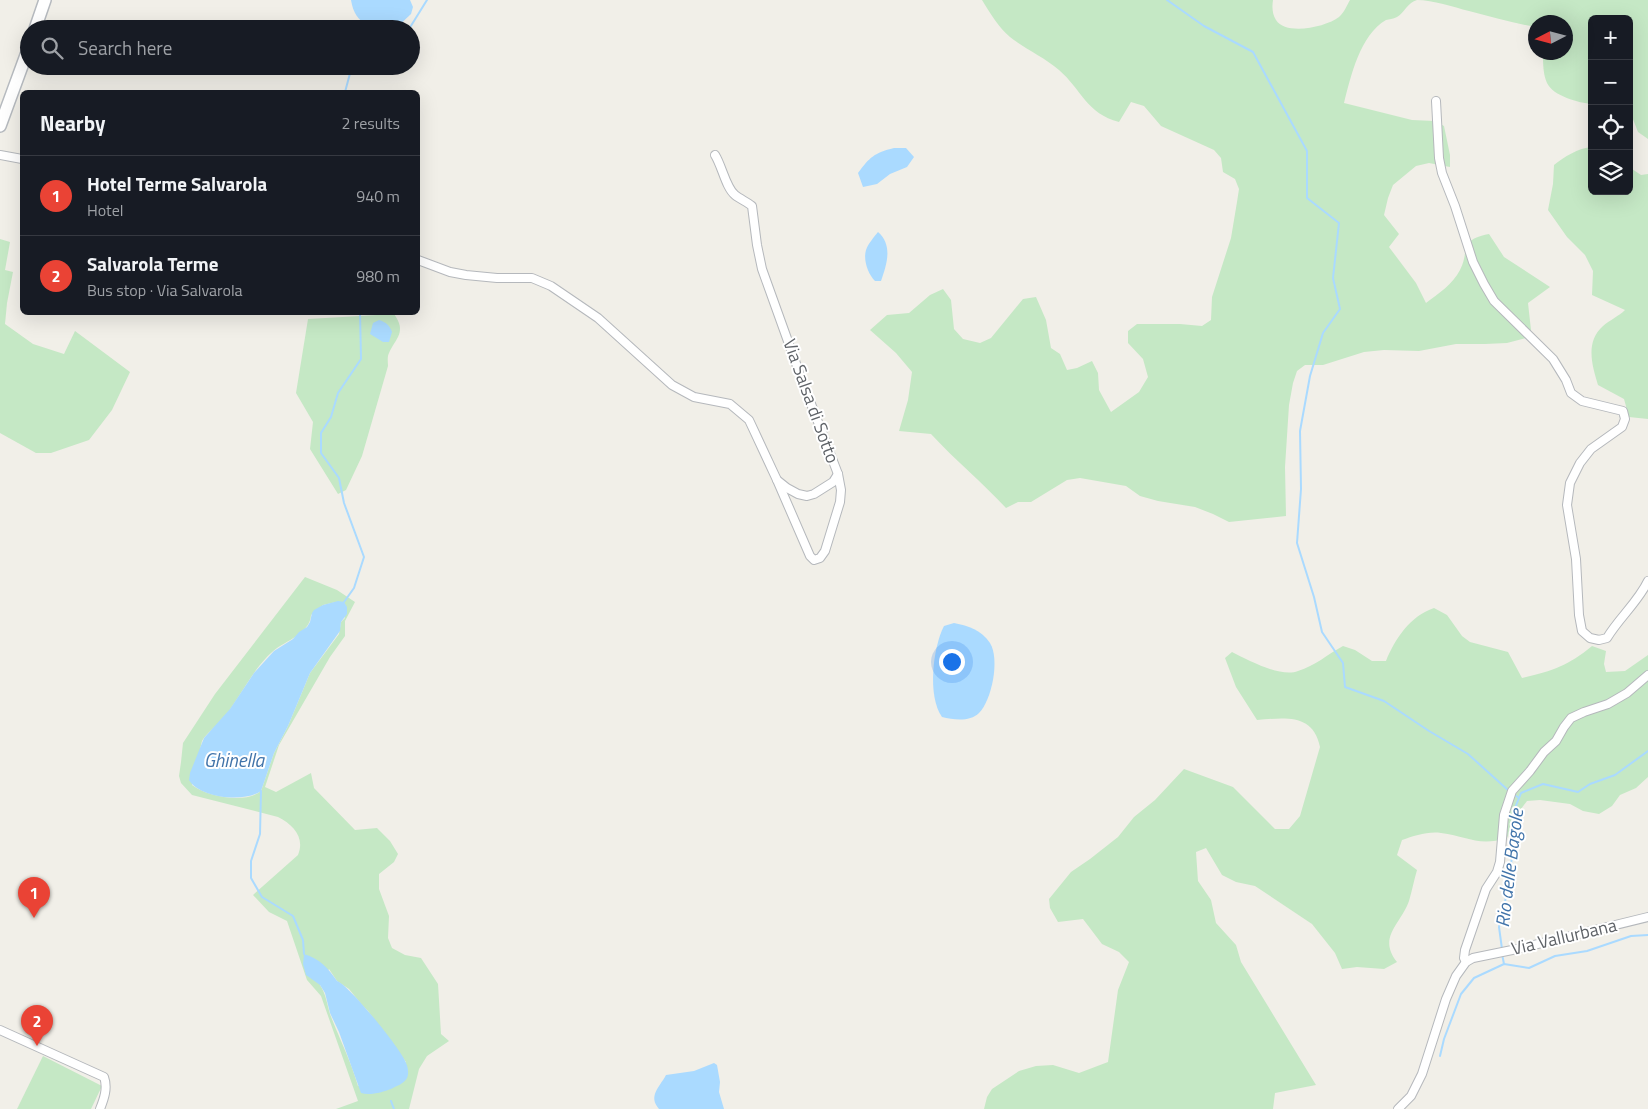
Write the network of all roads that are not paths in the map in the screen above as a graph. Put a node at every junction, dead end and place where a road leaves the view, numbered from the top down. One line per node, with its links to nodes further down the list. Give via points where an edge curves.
1 (45, 0): 2 (main road)
2 (38, 20)
3 (20, 72): 5 (main road)
4 (1436, 101): 12 (street, via 1442,173 1473,262 1494,301 1553,359 1571,393 1582,401 1623,411 1622,427 1591,449 1570,483 1567,506 1576,559 1582,631 1590,638 1607,638)
5 (0, 126)
6 (0, 155): 8 (street)
7 (716, 155): 10 (street, Via Salsa di Sotto, via 734,195 752,206 762,269)
8 (20, 159)
9 (420, 261): 11 (street, via 450,272 497,278 532,278 551,286 598,318 672,385 694,397 730,404 750,420)
10 (838, 474): 11 (street, Via Salsa di Sotto, via 833,482 807,496 792,491); 11 (street, via 840,502 825,552 817,560 806,550)
11 (777, 480)
12 (1648, 581)
13 (1648, 675): 15 (street, via 1628,693 1572,718 1512,791 1504,815 1500,862 1486,888 1465,950)
14 (1648, 917): 15 (street, Via Vallurbana, via 1478,956)
15 (1466, 962): 18 (street, via 1446,999 1422,1074 1411,1096)
16 (0, 1030): 17 (street, via 104,1077 106,1090)
17 (100, 1109)
18 (1398, 1109)

